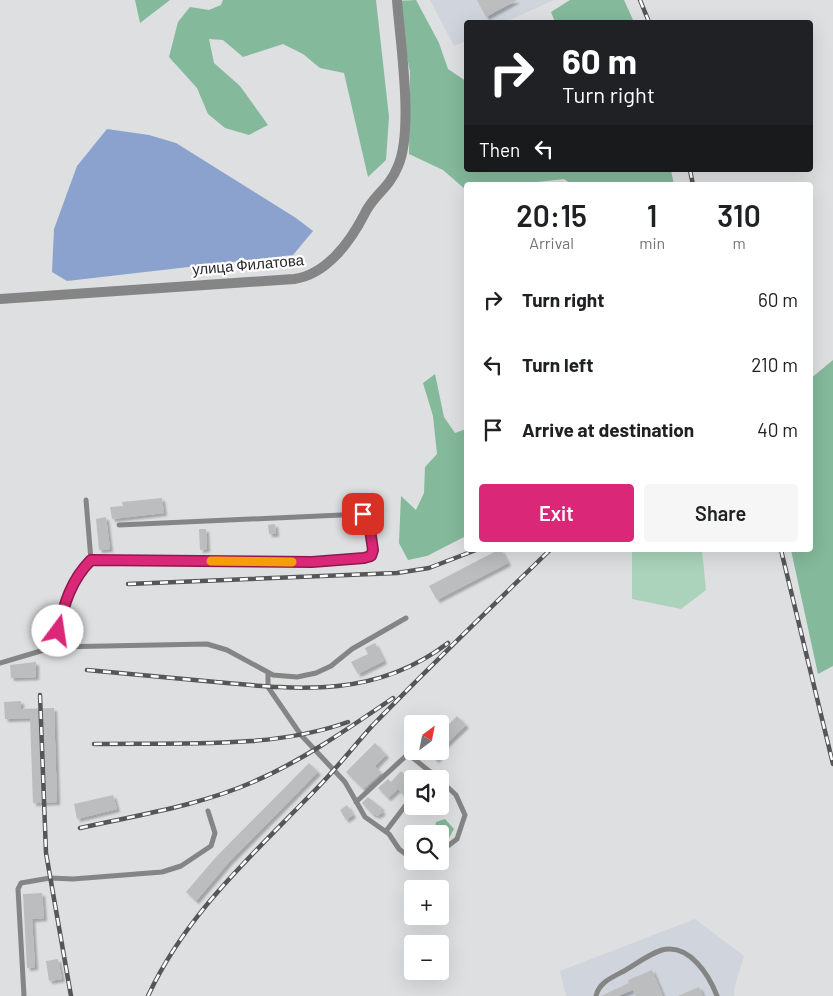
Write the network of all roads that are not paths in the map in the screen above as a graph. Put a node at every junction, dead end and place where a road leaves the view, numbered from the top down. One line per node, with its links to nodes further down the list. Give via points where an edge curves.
1 (397, 0): 2 (street, улица Филатова, via 405,126 402,156 391,182 370,204 356,230 326,265 305,277 294,279)
2 (0, 299)
3 (86, 500): 5 (lane)
4 (119, 525): 5 (lane, via 363,514 368,516 373,550 368,557 319,562)
5 (91, 560): 7 (lane, via 71,586)
6 (406, 618): 9 (lane, via 316,673 288,677)
7 (54, 647): 8 (lane); 9 (lane, via 207,644 227,650)
8 (0, 663)
9 (268, 673): 14 (lane, via 268,687 276,699 301,735 345,782)
10 (404, 758): 14 (lane)
11 (416, 760): 12 (lane)
12 (428, 770)
13 (449, 788): 18 (lane, via 456,795 465,815 457,839)
14 (356, 802): 17 (lane, via 369,821)
15 (404, 807): 17 (lane)
16 (208, 811): 20 (lane, via 215,834 211,846 175,869 22,883 18,889)
17 (386, 831): 19 (lane)
18 (449, 845)
19 (404, 853)
20 (24, 996)
21 (596, 996): 22 (lane, via 604,982 662,950 670,949 686,954 694,961)
22 (718, 996)

